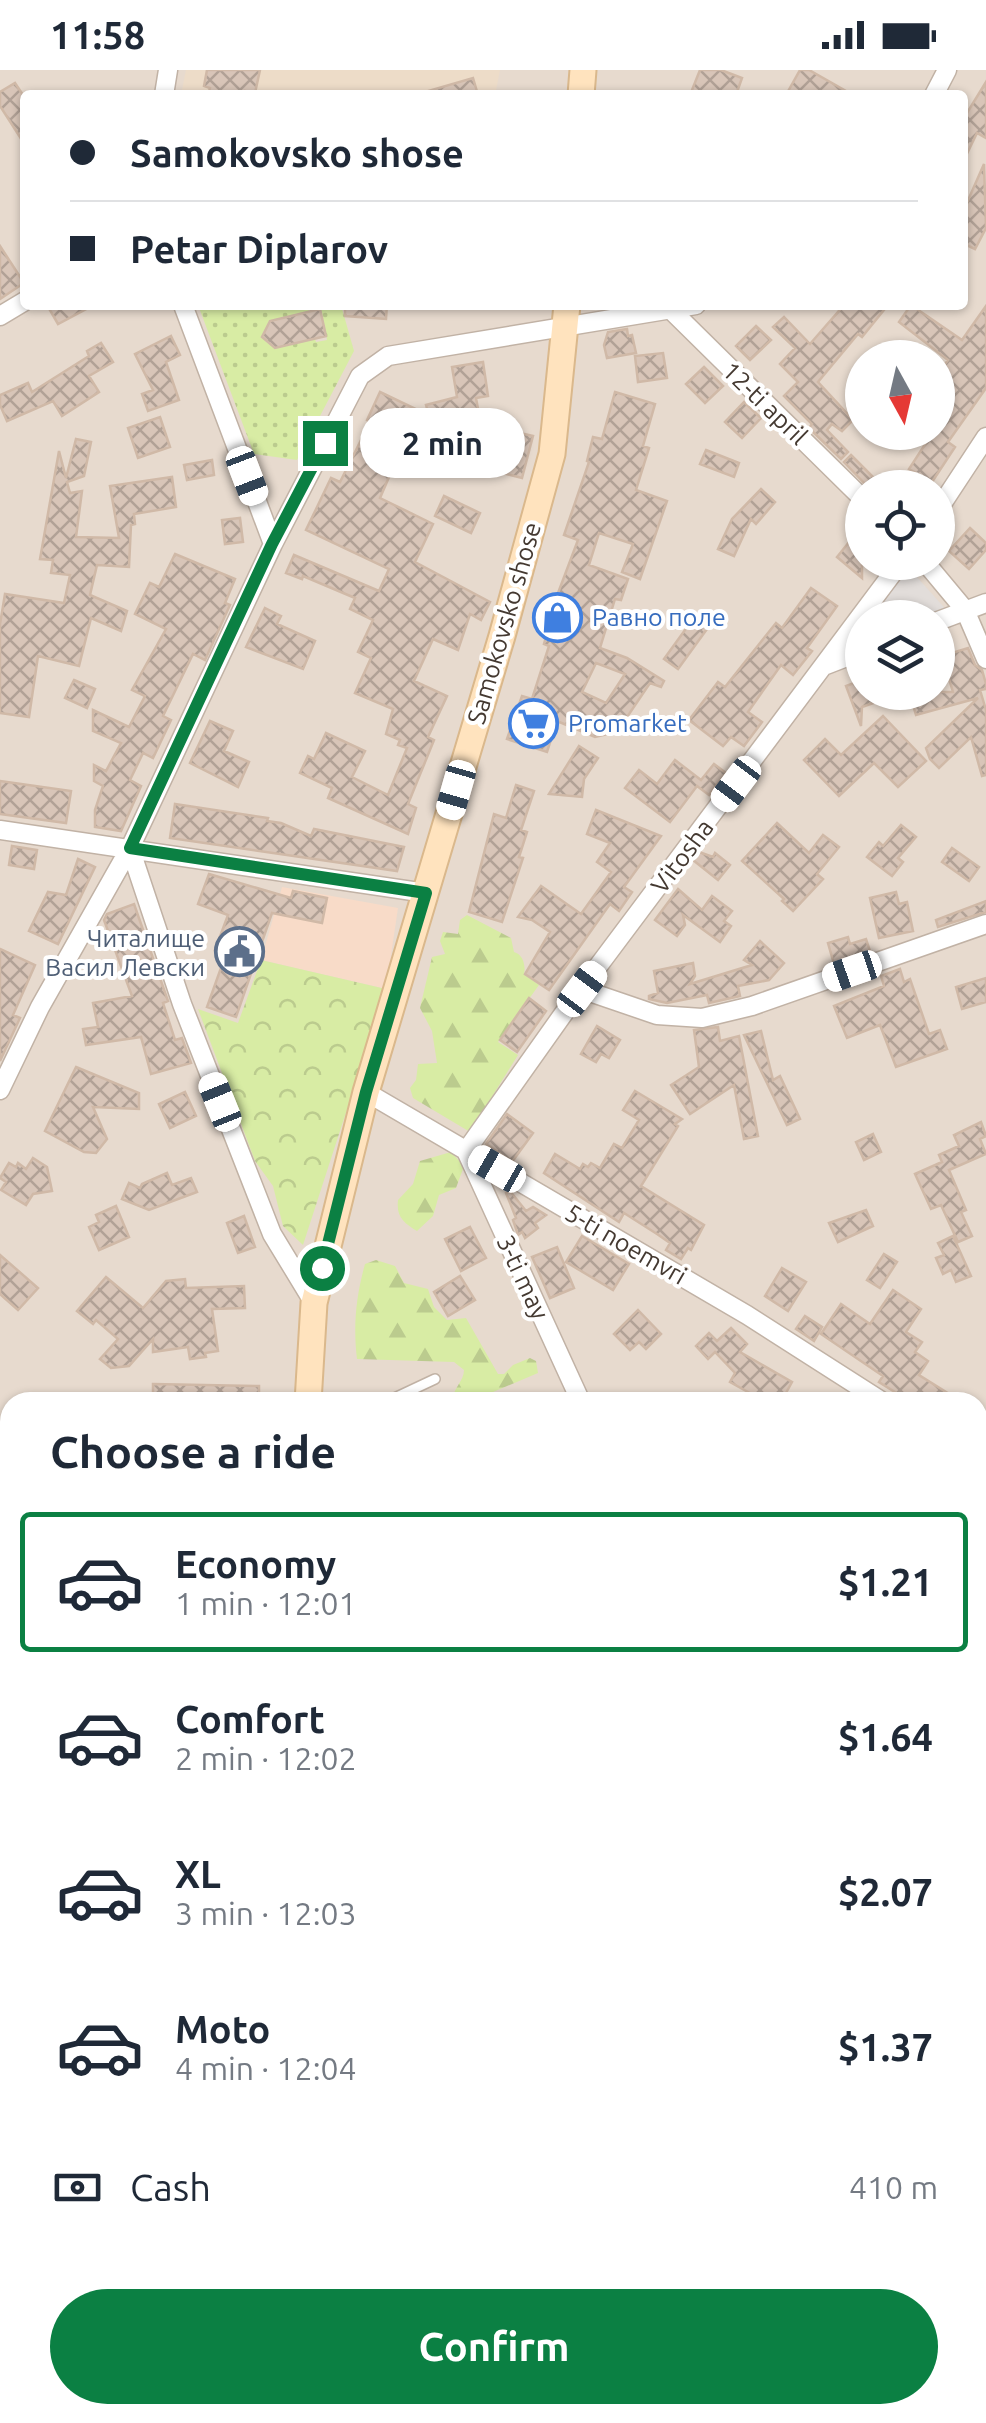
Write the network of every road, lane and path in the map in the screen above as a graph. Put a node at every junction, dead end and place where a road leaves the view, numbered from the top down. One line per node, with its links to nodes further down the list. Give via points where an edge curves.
1 (185, 310): 8 (street)
2 (642, 310): 4 (street)
3 (670, 310): 6 (street, 12-ti april)
4 (566, 316): 8 (street, via 388,356 372,366 360,376); 19 (main road, Samokovsko shose, via 552,454)
5 (986, 437): 7 (street)
6 (845, 481)
7 (955, 484)
8 (272, 544): 18 (street)
9 (888, 580): 16 (street, Vitosha)
10 (940, 580): 12 (street)
11 (986, 603): 12 (street)
12 (965, 610): 13 (street); 15 (street)
13 (955, 614)
14 (845, 658): 16 (street)
15 (986, 659)
16 (824, 666): 21 (street, Vitosha)
17 (0, 830): 18 (street)
18 (130, 848): 19 (street); 22 (street); 25 (street, via 182,1004 272,1234)
19 (426, 893): 23 (main road, Samokovsko shose)
20 (986, 924): 21 (street, via 702,1018 657,1015)
21 (582, 989): 24 (street, Vitosha)
22 (0, 1090)
23 (366, 1092): 24 (street, 5-ti noemvri); 25 (main road, Samokovsko shose)
24 (466, 1151): 29 (street, 3-ti may); 30 (street, 5-ti noemvri, via 747,1314)
25 (314, 1303): 27 (main road, Samokovsko shose)
26 (435, 1380): 28 (lane)
27 (309, 1392)
28 (408, 1392)
29 (575, 1392)
30 (867, 1392)

